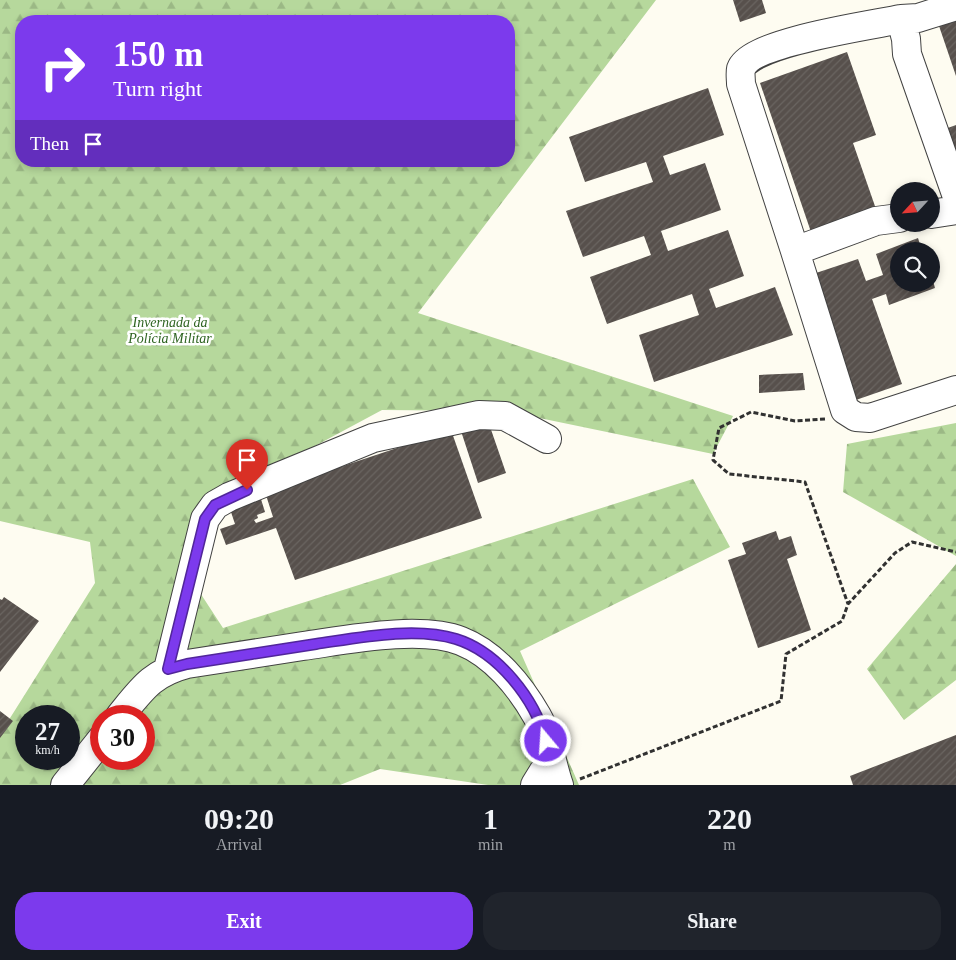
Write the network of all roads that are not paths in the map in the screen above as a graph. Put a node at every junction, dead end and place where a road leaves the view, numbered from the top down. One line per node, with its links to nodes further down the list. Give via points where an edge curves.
1 (956, 6): 2 (street)
2 (901, 20): 3 (street, via 907,54); 7 (street, via 792,40 748,60 741,68 741,84)
3 (956, 194)
4 (956, 210): 5 (street)
5 (940, 213)
6 (890, 219): 7 (street, via 876,221)
7 (795, 251): 8 (street, via 845,410 856,417 870,418)
8 (956, 390)
9 (548, 438): 10 (street, via 505,416 479,415 374,438 215,505 205,519)
10 (168, 669): 11 (street, via 156,676); 13 (street, via 370,637 429,634 454,638 488,656 524,696 540,722)
11 (129, 705)
12 (90, 753): 14 (street)
13 (555, 780)
14 (64, 785)

